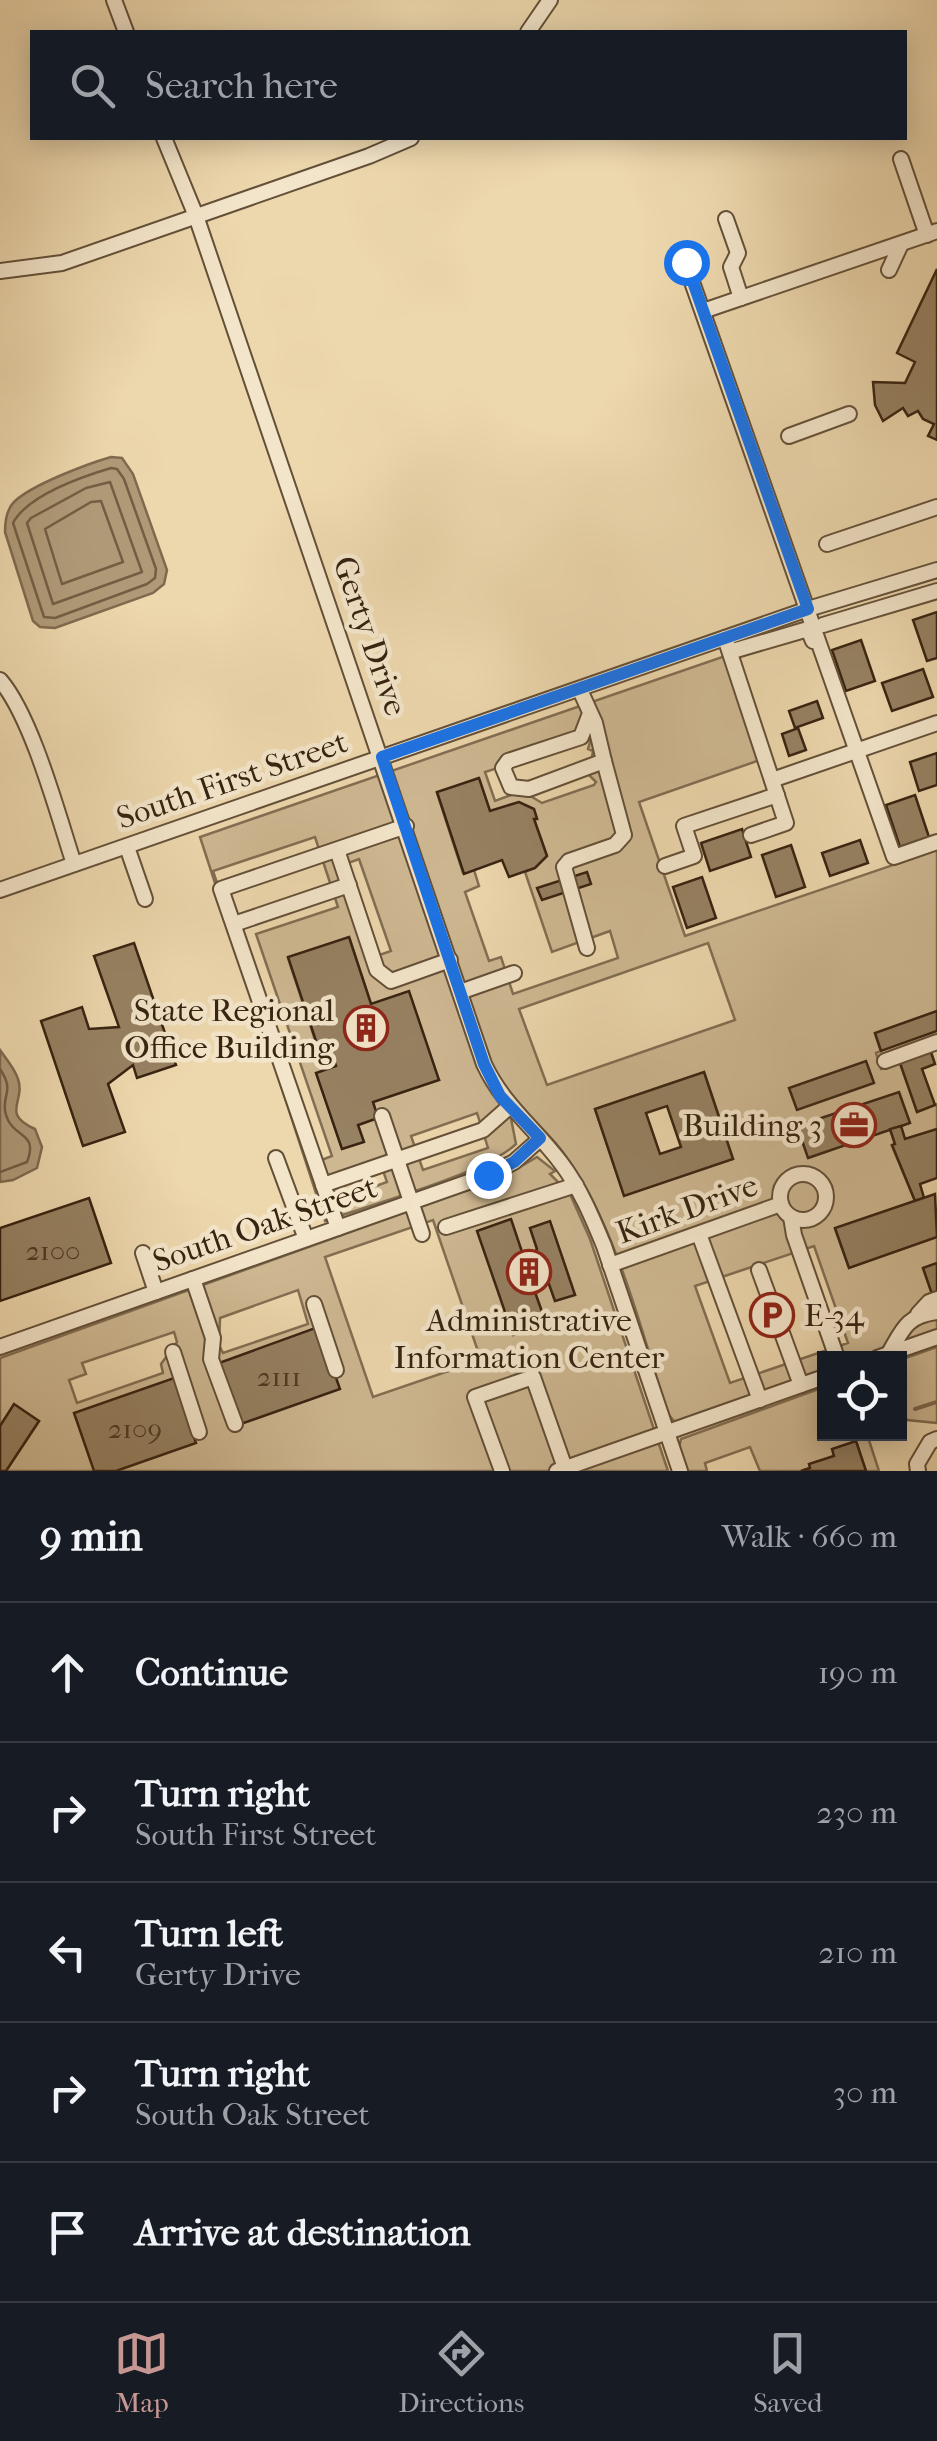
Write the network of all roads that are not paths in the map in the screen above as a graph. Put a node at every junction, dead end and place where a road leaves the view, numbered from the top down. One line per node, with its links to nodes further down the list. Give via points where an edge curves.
1 (114, 0): 3 (street)
2 (550, 0): 4 (street)
3 (125, 30)
4 (529, 30)
5 (165, 140): 8 (street, Gerty Drive)
6 (406, 140): 8 (street)
7 (901, 159): 10 (street)
8 (196, 216): 14 (street, via 62,263); 33 (street, Gerty Drive)
9 (726, 219): 15 (street, via 738,252 731,267)
10 (932, 233): 11 (street)
11 (901, 244): 13 (street); 15 (street)
12 (686, 262): 16 (street)
13 (890, 270)
14 (0, 272)
15 (741, 298): 16 (street)
16 (703, 311): 23 (street)
17 (849, 414): 18 (street)
18 (789, 436)
19 (937, 507): 20 (street)
20 (826, 544)
21 (937, 570): 23 (street, South First Street)
22 (937, 592): 24 (street)
23 (808, 609): 25 (street, South First Street); 32 (street)
24 (823, 625)
25 (724, 638): 28 (street, South First Street); 35 (street)
26 (736, 650): 29 (street, via 808,629)
27 (0, 680): 41 (street, via 25,724)
28 (580, 690): 30 (street); 33 (street, South First Street)
29 (834, 703)
30 (590, 716): 34 (street); 34 (street, via 581,737 508,761 505,778 510,787 529,789)
31 (937, 723): 32 (street)
32 (857, 750): 35 (street); 38 (street, via 894,858)
33 (382, 757): 36 (street, Gerty Drive); 39 (street, South First Street)
34 (604, 761): 47 (street, via 624,835 564,867)
35 (774, 788): 37 (street, via 786,823); 42 (street, via 684,826 694,856)
36 (406, 826): 40 (street); 48 (street, Gerty Drive)
37 (751, 835)
38 (937, 842)
39 (127, 847): 41 (street, South First Street); 45 (street)
40 (338, 850): 43 (street); 46 (street, via 222,889)
41 (74, 864): 44 (street, South First Street)
42 (665, 866)
43 (349, 885): 46 (street); 48 (street, via 377,970 391,980)
44 (0, 890)
45 (145, 899)
46 (234, 924): 58 (street)
47 (587, 948)
48 (450, 960): 50 (street, Gerty Drive)
49 (514, 973): 50 (street)
50 (460, 992): 53 (street, Gerty Drive, via 484,1064)
51 (936, 1044): 52 (street)
52 (885, 1061)
53 (509, 1107): 55 (street, Gerty Drive); 57 (street, via 483,1130)
54 (382, 1116): 57 (street)
55 (540, 1138): 59 (street, Gerty Drive); 60 (street, South Oak Street, via 501,1170)
56 (276, 1158): 65 (street)
57 (397, 1159): 58 (street); 60 (street)
58 (323, 1184): 61 (street)
59 (576, 1185): 62 (street); 67 (street, Gerty Drive)
60 (412, 1202): 61 (street, South Oak Street); 63 (street)
61 (338, 1228): 65 (street, South Oak Street)
62 (446, 1228)
63 (422, 1234)
64 (699, 1234): 67 (street, Kirk Drive); 77 (street, Kirk Drive, via 786,1211); 84 (street)
65 (306, 1239): 69 (street, South Oak Street)
66 (144, 1253): 70 (street)
67 (610, 1265): 87 (street, Gerty Drive)
68 (759, 1270): 83 (street)
69 (194, 1279): 70 (street, South Oak Street); 85 (street)
70 (156, 1292): 76 (street, South Oak Street)
71 (937, 1300): 74 (street)
72 (314, 1304): 81 (street)
73 (937, 1312): 74 (street)
74 (918, 1314): 78 (street)
75 (937, 1337): 79 (street)
76 (0, 1347)
77 (835, 1351)
78 (886, 1351)
79 (898, 1351)
80 (172, 1352): 86 (street)
81 (336, 1370)
82 (817, 1379): 83 (street)
83 (800, 1385): 84 (street)
84 (760, 1400): 87 (street)
85 (235, 1424)
86 (199, 1432)
87 (666, 1433): 89 (street); 91 (street, Gerty Drive)
88 (937, 1439): 92 (street)
89 (561, 1470): 90 (street, via 533,1377 474,1397)
90 (502, 1471)
91 (680, 1471)
92 (918, 1471)

